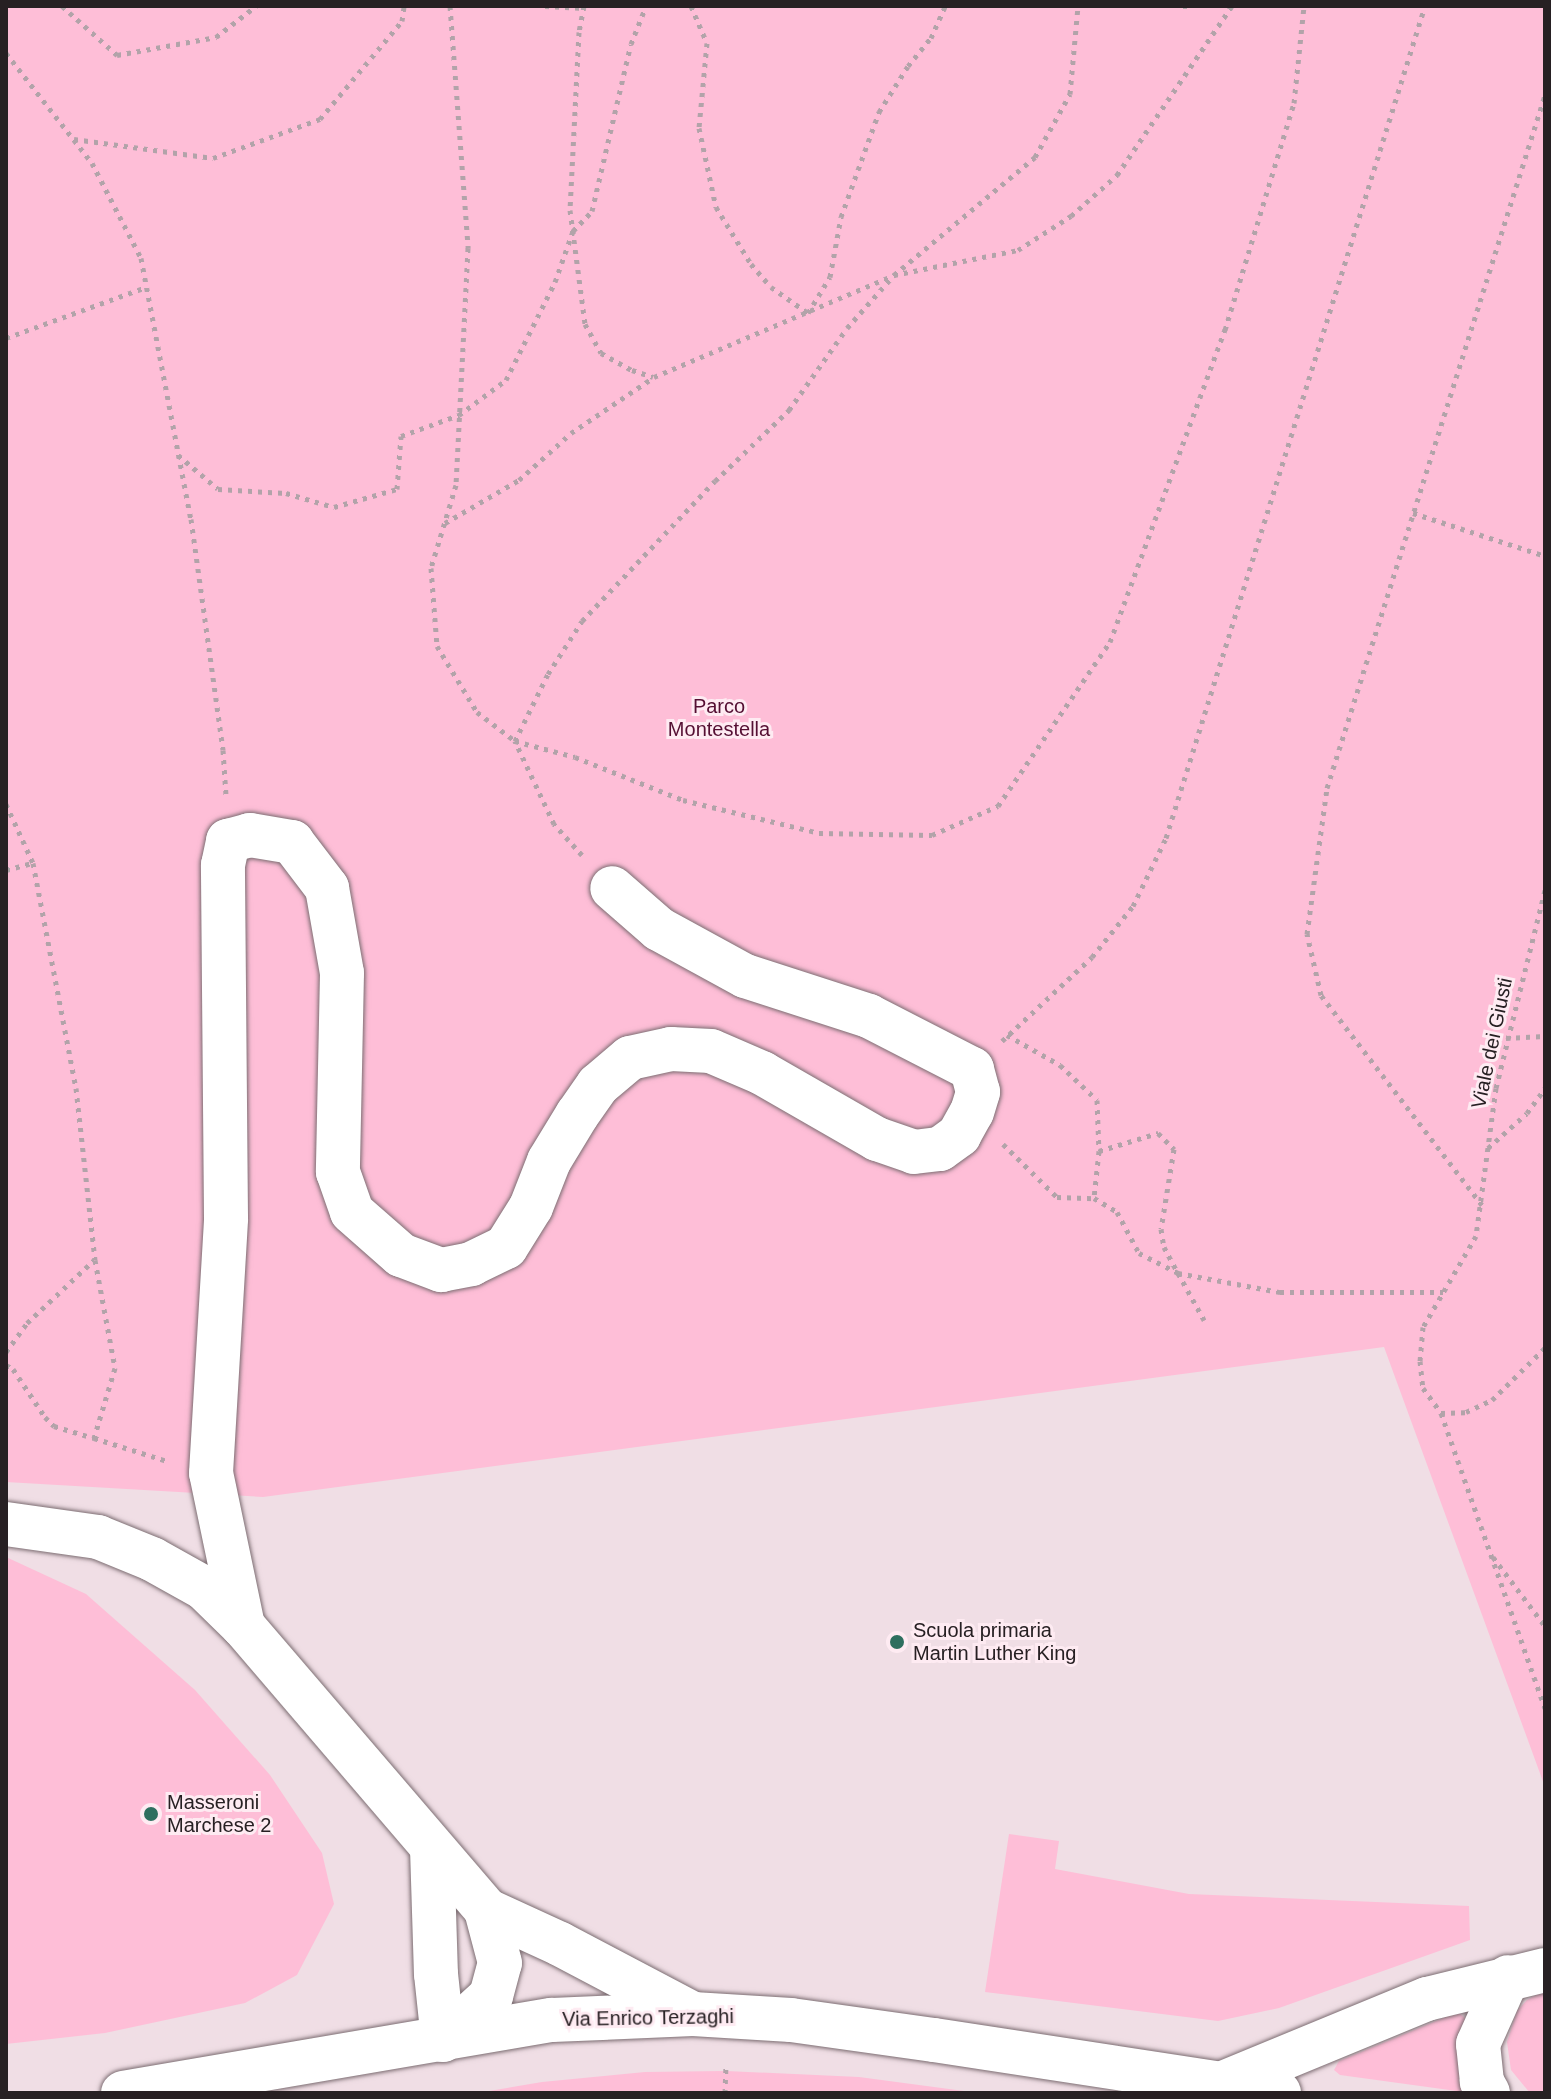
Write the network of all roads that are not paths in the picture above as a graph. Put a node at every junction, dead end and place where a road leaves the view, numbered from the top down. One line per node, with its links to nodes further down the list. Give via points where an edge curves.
1 (612, 888): 3 (street, via 659,929 745,976 869,1016 972,1069 978,1092 959,1135 940,1149 895,1148 762,1073 711,1051 671,1049 643,1055 630,1058 591,1095 549,1161 531,1207 506,1247 471,1264 441,1270 401,1255 352,1212 338,1172 342,973 327,888 292,842 250,835 228,841 223,865 226,1218 211,1473)
2 (6, 1524): 3 (street, via 98,1537 152,1559 204,1588)
3 (243, 1626): 4 (street)
4 (432, 1848): 5 (street); 8 (street)
5 (486, 1910): 7 (street); 8 (street, via 500,1963 491,1996)
6 (1527, 1974): 9 (street, via 1427,1999); 12 (street, via 1478,2044)
7 (693, 2014): 8 (street, Via Enrico Terzaghi, via 552,2020); 9 (street, Via Enrico Terzaghi, via 791,2020)
8 (443, 2040): 10 (street, Via Enrico Terzaghi)
9 (1223, 2083): 11 (street, Via Enrico Terzaghi)
10 (123, 2093)
11 (1279, 2093)
12 (1488, 2093)

